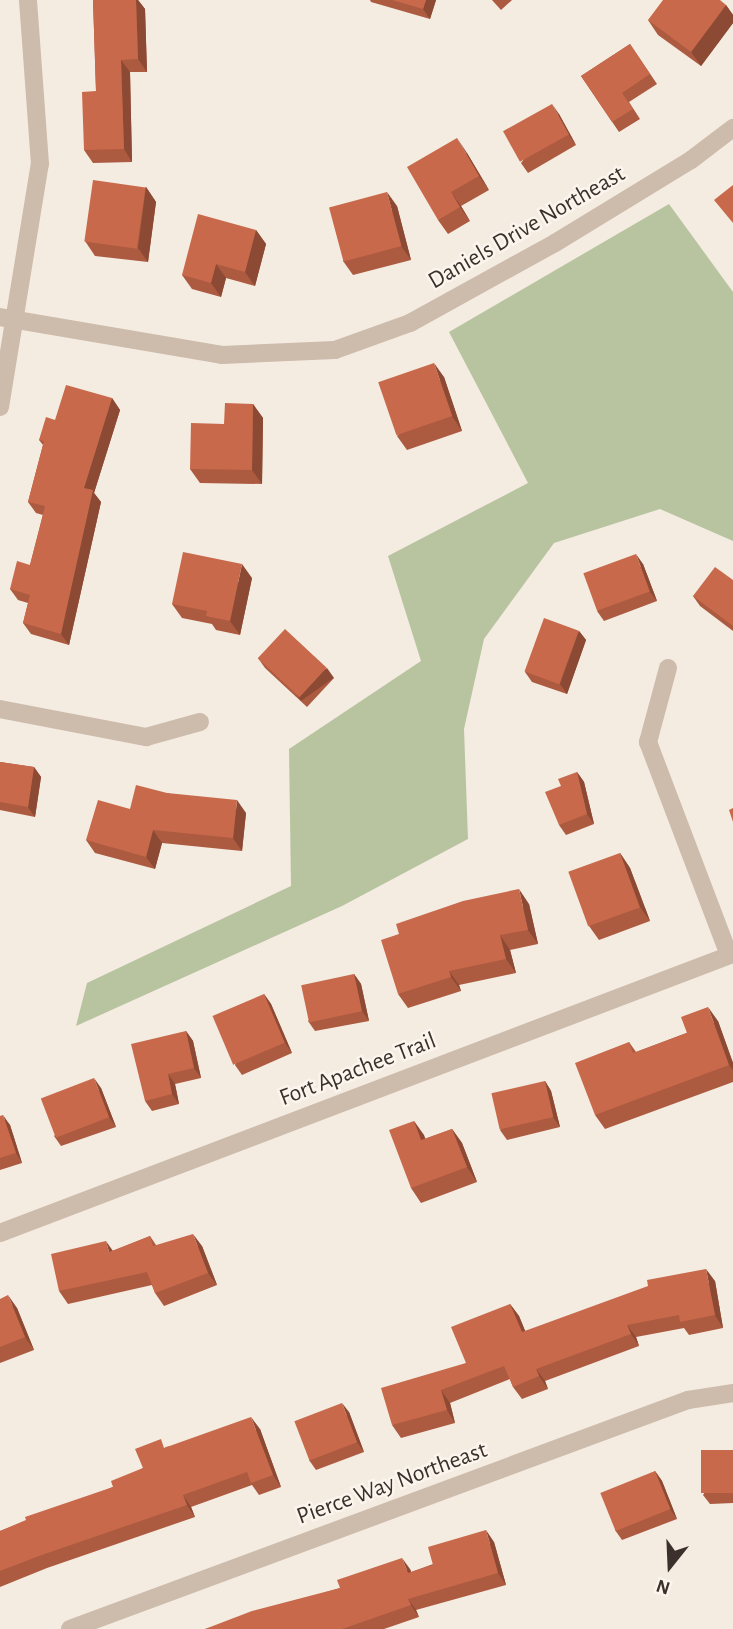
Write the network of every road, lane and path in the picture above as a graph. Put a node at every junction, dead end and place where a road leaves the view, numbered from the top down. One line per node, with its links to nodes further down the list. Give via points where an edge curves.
1 (27, 0): 3 (street, via 40,164)
2 (733, 128): 3 (street, Daniels Drive Northeast, via 691,160 543,250 410,324 335,350 222,355)
3 (8, 319): 4 (street)
4 (0, 407)
5 (668, 668): 8 (street, via 648,742)
6 (0, 709): 7 (street, via 146,737)
7 (200, 722)
8 (731, 955): 9 (street, Fort Apachee Trail)
9 (0, 1233)
10 (733, 1393): 11 (street, Pierce Way Northeast, via 688,1400)
11 (70, 1629)

